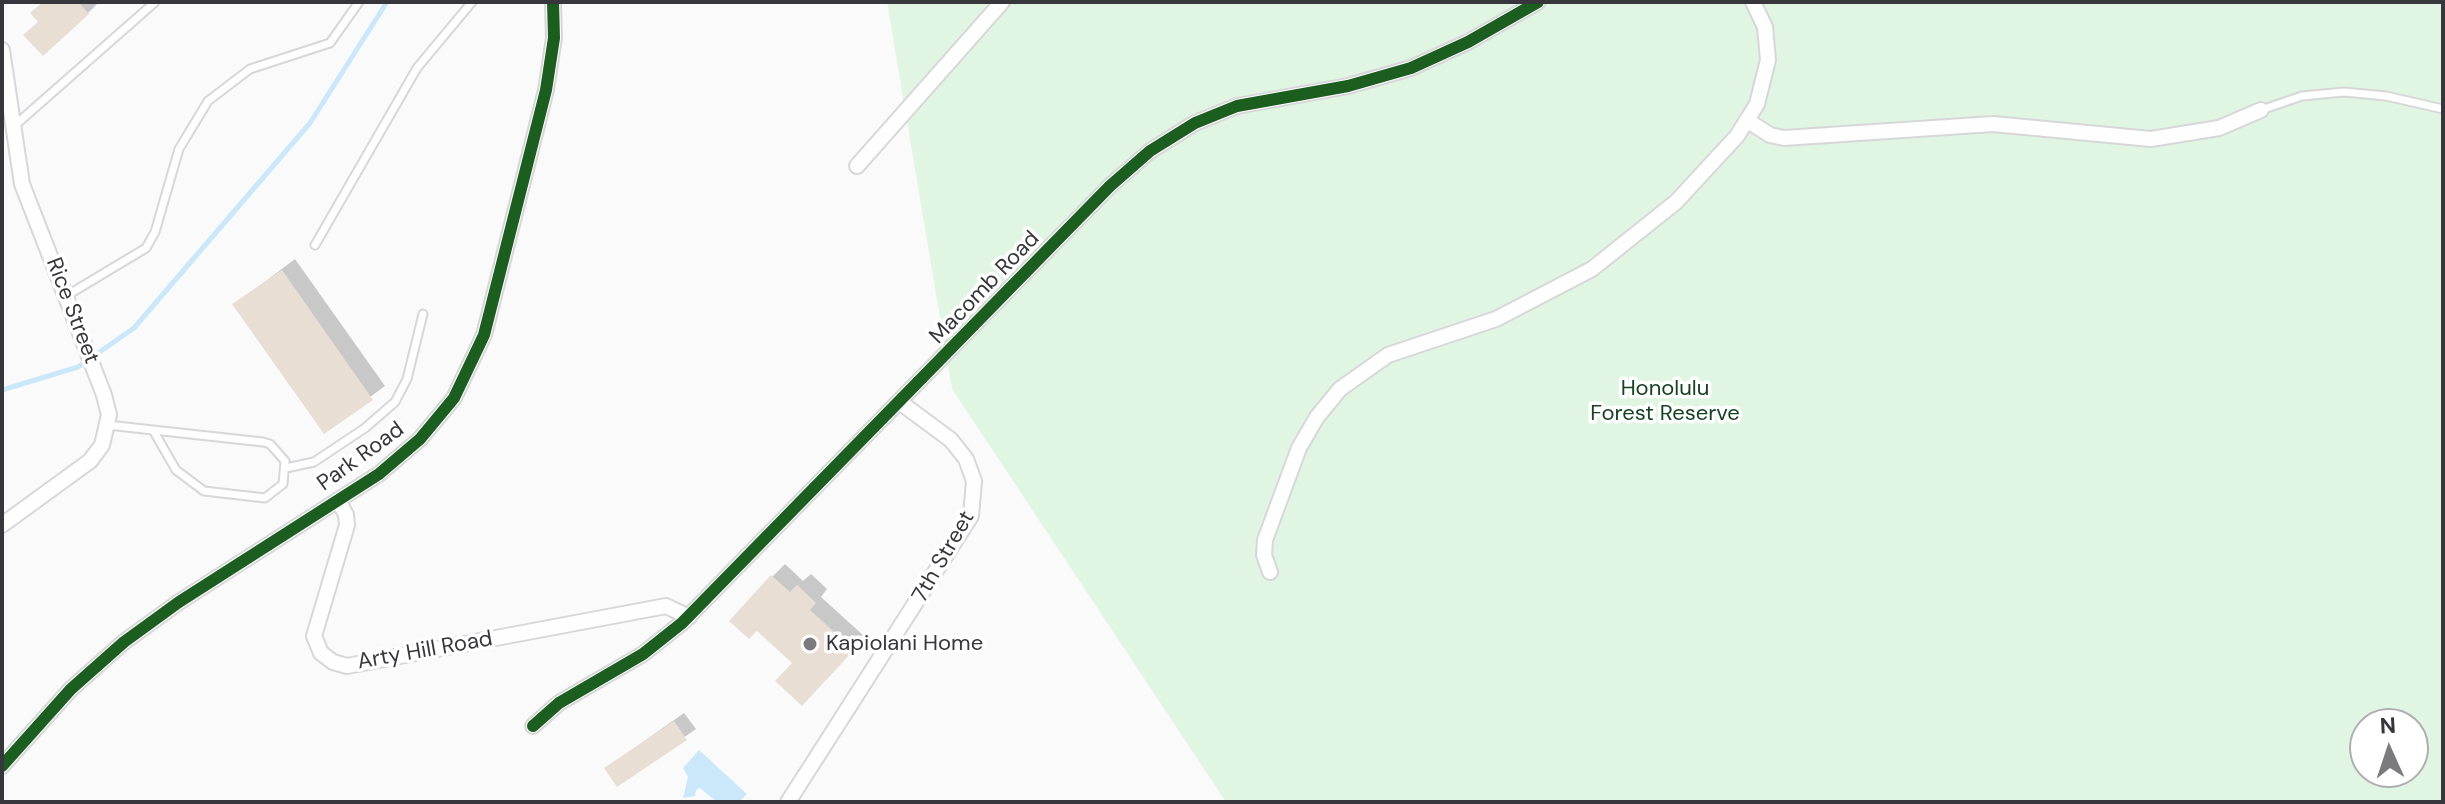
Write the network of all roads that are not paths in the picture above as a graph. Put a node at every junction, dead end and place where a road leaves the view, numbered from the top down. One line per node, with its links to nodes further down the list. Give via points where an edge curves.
1 (155, 2): 13 (lane)
2 (359, 2): 16 (lane, via 330,43 250,69 208,101 179,149 146,248)
3 (472, 2): 15 (lane, via 417,68)
4 (553, 2): 22 (street, Park Road, via 546,90 477,355 454,398 420,439)
5 (1002, 2): 14 (street)
6 (1538, 2): 8 (street, Macomb Road)
7 (1753, 2): 12 (street, via 1765,27 1768,60 1763,90)
8 (1514, 8): 18 (street, Macomb Road, via 1454,49 1411,68 1348,86 1237,106 1171,136 1110,186)
9 (2, 50): 13 (street, Rice Street)
10 (2443, 109): 11 (lane, via 2344,92 2302,96)
11 (2261, 110): 12 (street, via 2208,131 2151,139 1993,124 1784,138)
12 (1748, 121): 24 (street, via 1676,202 1592,269 1496,319 1388,355 1340,389 1299,448 1265,540)
13 (13, 127): 16 (street, Rice Street, via 25,193)
14 (857, 166)
15 (315, 245)
16 (66, 296): 19 (street, Rice Street, via 108,405)
17 (423, 314): 21 (lane, via 407,379 395,402 314,462)
18 (901, 403): 25 (street, Macomb Road); 28 (street, 7th Street, via 951,440 966,459 974,481 971,516)
19 (108, 425): 20 (lane); 23 (street, via 90,461)
20 (153, 430): 21 (lane, via 263,442 277,448); 21 (lane, via 184,480 214,494 265,498 283,484)
21 (286, 468)
22 (338, 500): 25 (street, Arty Hill Road, via 347,525 314,636 321,653 333,662 347,666 666,606); 27 (street, Park Road, via 124,642 71,689)
23 (2, 525)
24 (1270, 572)
25 (689, 617): 26 (street, Macomb Road, via 643,654 573,693)
26 (533, 726)
27 (2, 766)
28 (788, 802)

